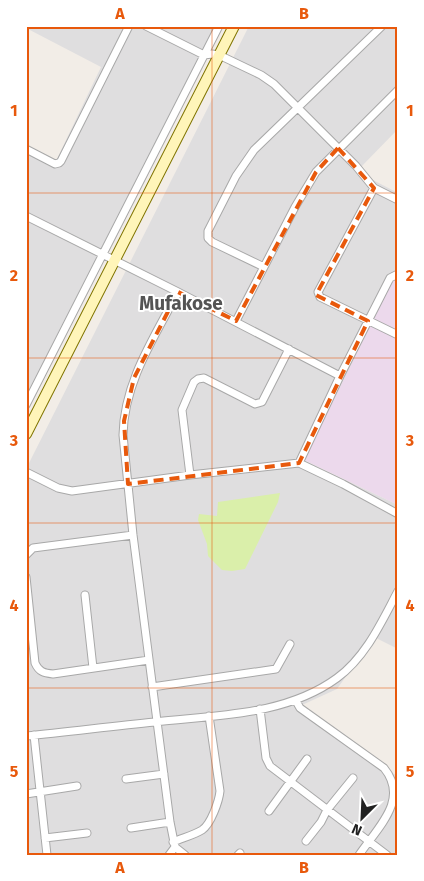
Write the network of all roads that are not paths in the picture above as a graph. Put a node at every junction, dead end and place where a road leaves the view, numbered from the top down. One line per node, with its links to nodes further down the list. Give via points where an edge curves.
1 (129, 26): 11 (street, via 61,161 56,164)
2 (146, 26): 6 (street)
3 (218, 26): 6 (street)
4 (234, 26): 7 (street)
5 (382, 26): 9 (street)
6 (204, 54): 7 (street); 15 (street)
7 (219, 56): 9 (street, via 268,80); 16 (street)
8 (398, 90): 10 (street)
9 (297, 109): 10 (street); 17 (street, via 254,150 236,176 208,231 212,242)
10 (338, 148): 12 (street); 17 (street, via 316,172)
11 (26, 149)
12 (374, 188): 13 (street); 20 (street, via 318,292 320,297)
13 (398, 200)
14 (26, 216): 15 (street)
15 (103, 255): 16 (street); 25 (street)
16 (115, 261): 19 (street); 26 (street)
17 (264, 267): 21 (street)
18 (398, 274): 20 (street, via 390,278)
19 (178, 292): 21 (street); 32 (street, via 130,390 123,435)
20 (368, 321): 22 (street); 24 (street)
21 (236, 322): 23 (street)
22 (398, 335)
23 (289, 349): 24 (street); 31 (street, via 259,404 204,378 194,382 182,410)
24 (340, 376): 29 (street)
25 (28, 396): 26 (street); 27 (street)
26 (44, 402): 28 (street)
27 (26, 404)
28 (26, 434)
29 (299, 463): 31 (street); 33 (street)
30 (26, 472): 32 (street, via 65,491)
31 (190, 475): 32 (street)
32 (128, 484): 34 (street)
33 (398, 514)
34 (133, 535): 35 (street, via 33,548); 40 (street)
35 (26, 554)
36 (26, 577): 41 (street, via 38,670 53,674)
37 (398, 591): 43 (street, via 360,656 339,677)
38 (85, 595): 41 (street)
39 (290, 644): 42 (street, via 276,669)
40 (148, 660): 41 (street); 42 (street)
41 (93, 668)
42 (152, 687): 46 (street)
43 (296, 701): 44 (street); 62 (street, via 300,708 389,774 394,803)
44 (260, 709): 45 (street); 52 (street, via 266,758 270,766)
45 (209, 716): 46 (street); 64 (street, via 219,799 202,831)
46 (156, 722): 47 (street); 49 (street)
47 (30, 735): 54 (street)
48 (307, 759): 52 (street)
49 (164, 774): 50 (street); 58 (street)
50 (126, 778)
51 (353, 778): 56 (street)
52 (290, 782): 56 (street); 57 (street)
53 (77, 786): 54 (street)
54 (40, 792): 55 (street); 61 (street)
55 (26, 794)
56 (327, 810): 62 (street); 63 (street)
57 (270, 812)
58 (170, 822): 59 (street); 64 (street)
59 (131, 828)
60 (88, 833): 61 (street)
61 (45, 838): 65 (street)
62 (369, 840): 68 (street); 69 (street)
63 (306, 841)
64 (174, 844): 66 (street); 67 (street)
65 (48, 855)
66 (169, 855)
67 (185, 855)
68 (359, 855)
69 (387, 855)

